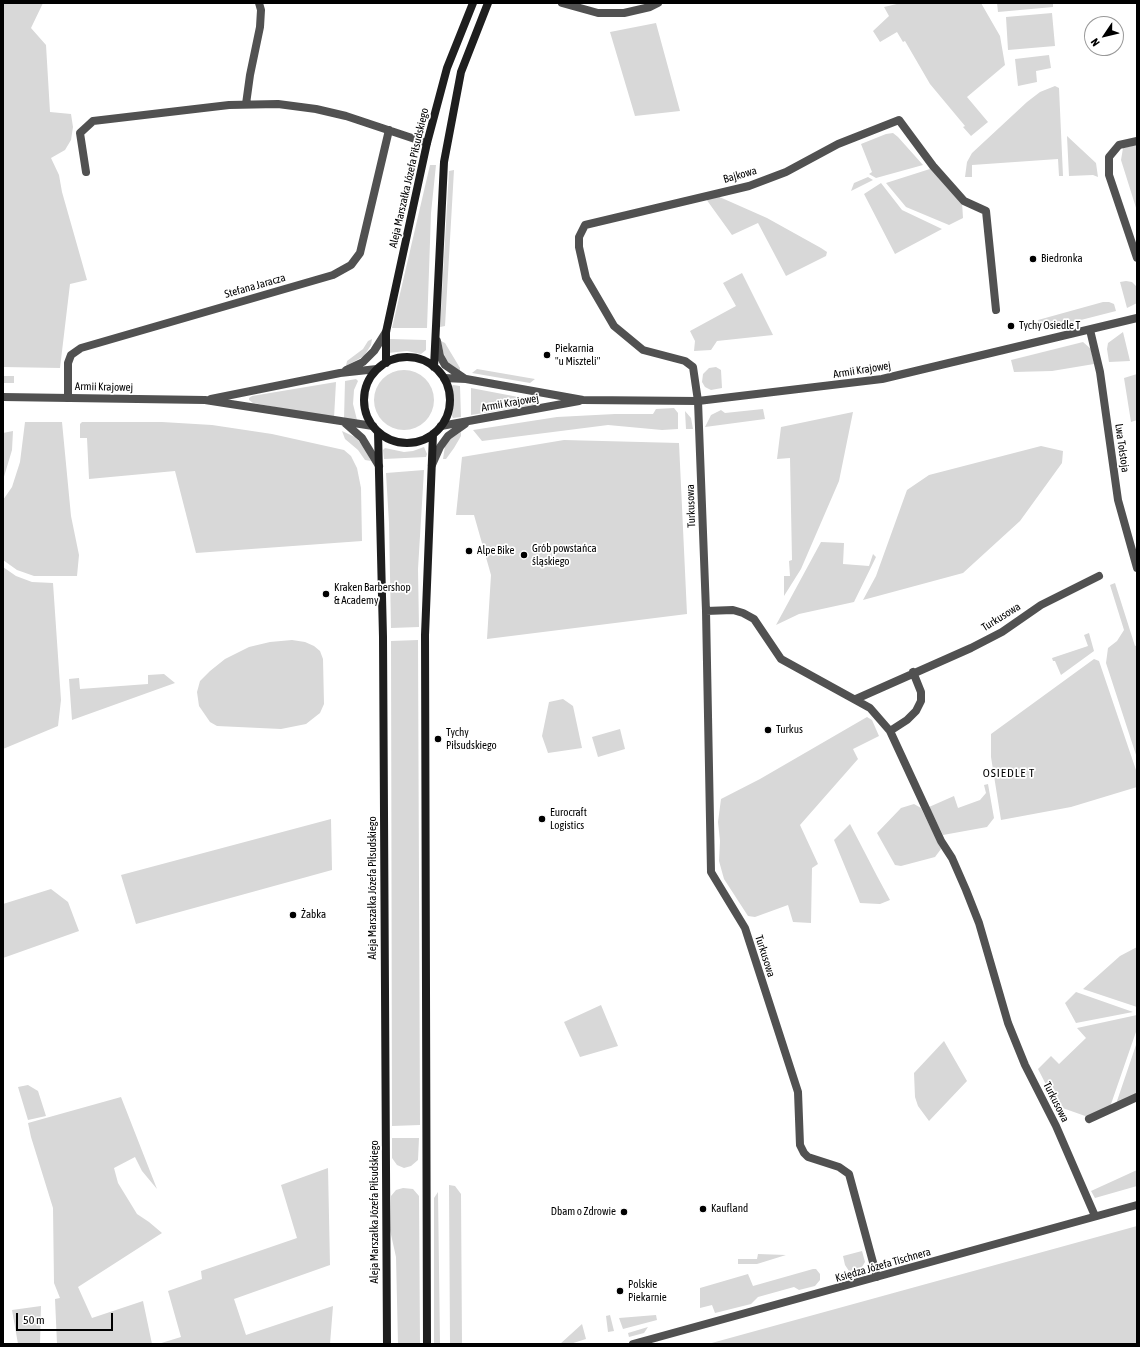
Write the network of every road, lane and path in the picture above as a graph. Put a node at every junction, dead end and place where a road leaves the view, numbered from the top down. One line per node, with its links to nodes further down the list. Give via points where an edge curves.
1 (259, 3): 6 (street, via 260,27)
2 (473, 3): 9 (main road, Aleja Marszałka Józefa Piłsudskiego, via 447,68)
3 (488, 3): 16 (main road, via 461,72 444,162)
4 (562, 3): 5 (street, via 598,12 624,13)
5 (658, 3)
6 (246, 104): 7 (street, via 278,104 322,110); 10 (street, via 93,121 80,133)
7 (388, 130): 9 (street); 24 (street, Stefana Jaracza, via 360,253 351,265 333,275 81,348 71,355 68,363)
8 (1137, 141): 11 (street, via 1119,145 1109,157 1110,175)
9 (427, 143): 15 (main road, Aleja Marszałka Józefa Piłsudskiego)
10 (86, 172)
11 (1137, 258)
12 (996, 310): 27 (street, Bajkowa, via 986,211 964,201 933,166 899,120 838,144 786,172 749,186 585,226 579,237 579,247 586,278 614,326 643,350 685,362 693,367)
13 (1137, 318): 14 (street, Armii Krajowej)
14 (1090, 330): 27 (street, Armii Krajowej, via 882,379); 35 (street, Lwa Tołstoja, via 1100,372 1118,500)
15 (386, 332): 17 (main road, Aleja Marszałka Józefa Piłsudskiego); 20 (street, via 374,351 363,362)
16 (435, 333): 18 (main road); 22 (street, via 440,356 445,365)
17 (386, 363): 18 (main road, via 410,357 423,360); 19 (main road)
18 (434, 367): 21 (main road)
19 (377, 369): 20 (street, Armii Krajowej); 31 (main road, via 365,391 364,403 367,415)
20 (340, 373): 25 (street, Armii Krajowej)
21 (444, 378): 22 (street, Armii Krajowej); 30 (main road, via 449,390 450,403)
22 (466, 380): 26 (street, Armii Krajowej)
23 (3, 397): 24 (street, Armii Krajowej)
24 (68, 398): 25 (street, Armii Krajowej)
25 (205, 400): 28 (street, Armii Krajowej)
26 (583, 400): 27 (street, Armii Krajowej); 29 (street, Armii Krajowej)
27 (698, 401): 37 (street, Turkusowa)
28 (344, 422): 31 (street, Armii Krajowej); 34 (street, via 362,438)
29 (468, 422): 30 (street, Armii Krajowej); 33 (street, via 448,436 440,446)
30 (441, 426): 32 (main road)
31 (376, 429): 32 (main road, via 399,442 417,441); 34 (main road, Aleja Marszałka Józefa Piłsudskiego)
32 (433, 434): 33 (main road)
33 (432, 466): 47 (main road, via 425,636)
34 (380, 469): 46 (main road, Aleja Marszałka Józefa Piłsudskiego)
35 (1137, 568)
36 (1099, 576): 38 (street, Turkusowa, via 1041,605 1002,632 971,648)
37 (706, 611): 39 (street, Turkusowa, via 733,610 754,619 781,659); 45 (street, Turkusowa, via 711,872 734,907 750,942 798,1092 800,1145 808,1157 849,1174)
38 (913, 672): 39 (street, Turkusowa); 40 (street, via 921,692 921,701 907,720)
39 (856, 699): 40 (street, Turkusowa, via 870,708)
40 (890, 731): 44 (street, Turkusowa, via 941,842 952,858 974,910 1008,1024)
41 (1137, 1097): 42 (street)
42 (1089, 1119)
43 (1137, 1205): 44 (street, Księdza Józefa Tischnera)
44 (1095, 1216): 45 (street, Księdza Józefa Tischnera)
45 (877, 1277): 48 (street, Księdza Józefa Tischnera)
46 (387, 1344)
47 (427, 1344)
48 (634, 1344)

